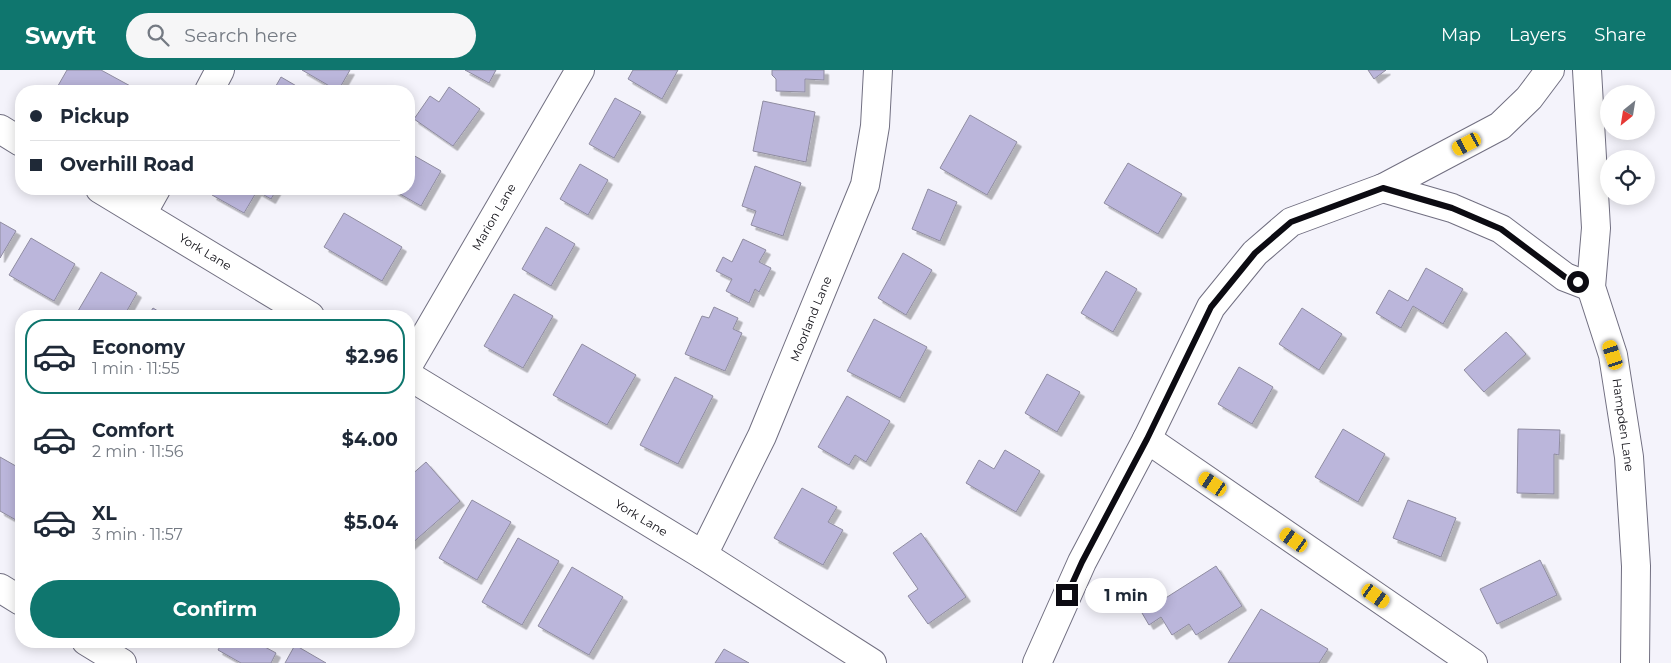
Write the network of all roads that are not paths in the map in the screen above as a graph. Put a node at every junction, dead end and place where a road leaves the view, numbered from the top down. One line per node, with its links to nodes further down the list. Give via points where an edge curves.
1 (220, 70): 6 (street)
2 (580, 70): 15 (street, Marion Lane)
3 (878, 70): 18 (street, Moorland Lane, via 875,126 866,185 762,436)
4 (1550, 70): 9 (street, via 1500,126)
5 (1587, 70): 13 (street, Hampden Lane, via 1596,228)
6 (212, 85)
7 (0, 129): 8 (street)
8 (15, 138)
9 (1383, 188): 13 (street, via 1452,208 1501,229 1565,277); 17 (street, via 1291,222 1255,253 1211,307)
10 (110, 195): 12 (street, York Lane)
11 (153, 195): 12 (street)
12 (142, 214): 14 (street, York Lane)
13 (1591, 287): 26 (street, Hampden Lane, via 1613,355 1629,457 1636,566)
14 (300, 310)
15 (415, 354)
16 (415, 380): 18 (street, York Lane)
17 (1147, 439): 24 (street, via 1082,562); 25 (street)
18 (703, 555): 23 (street, York Lane)
19 (0, 588): 20 (street)
20 (15, 597)
21 (97, 648): 22 (street)
22 (122, 663)
23 (872, 663)
24 (1037, 663)
25 (1473, 663)
26 (1635, 663)

